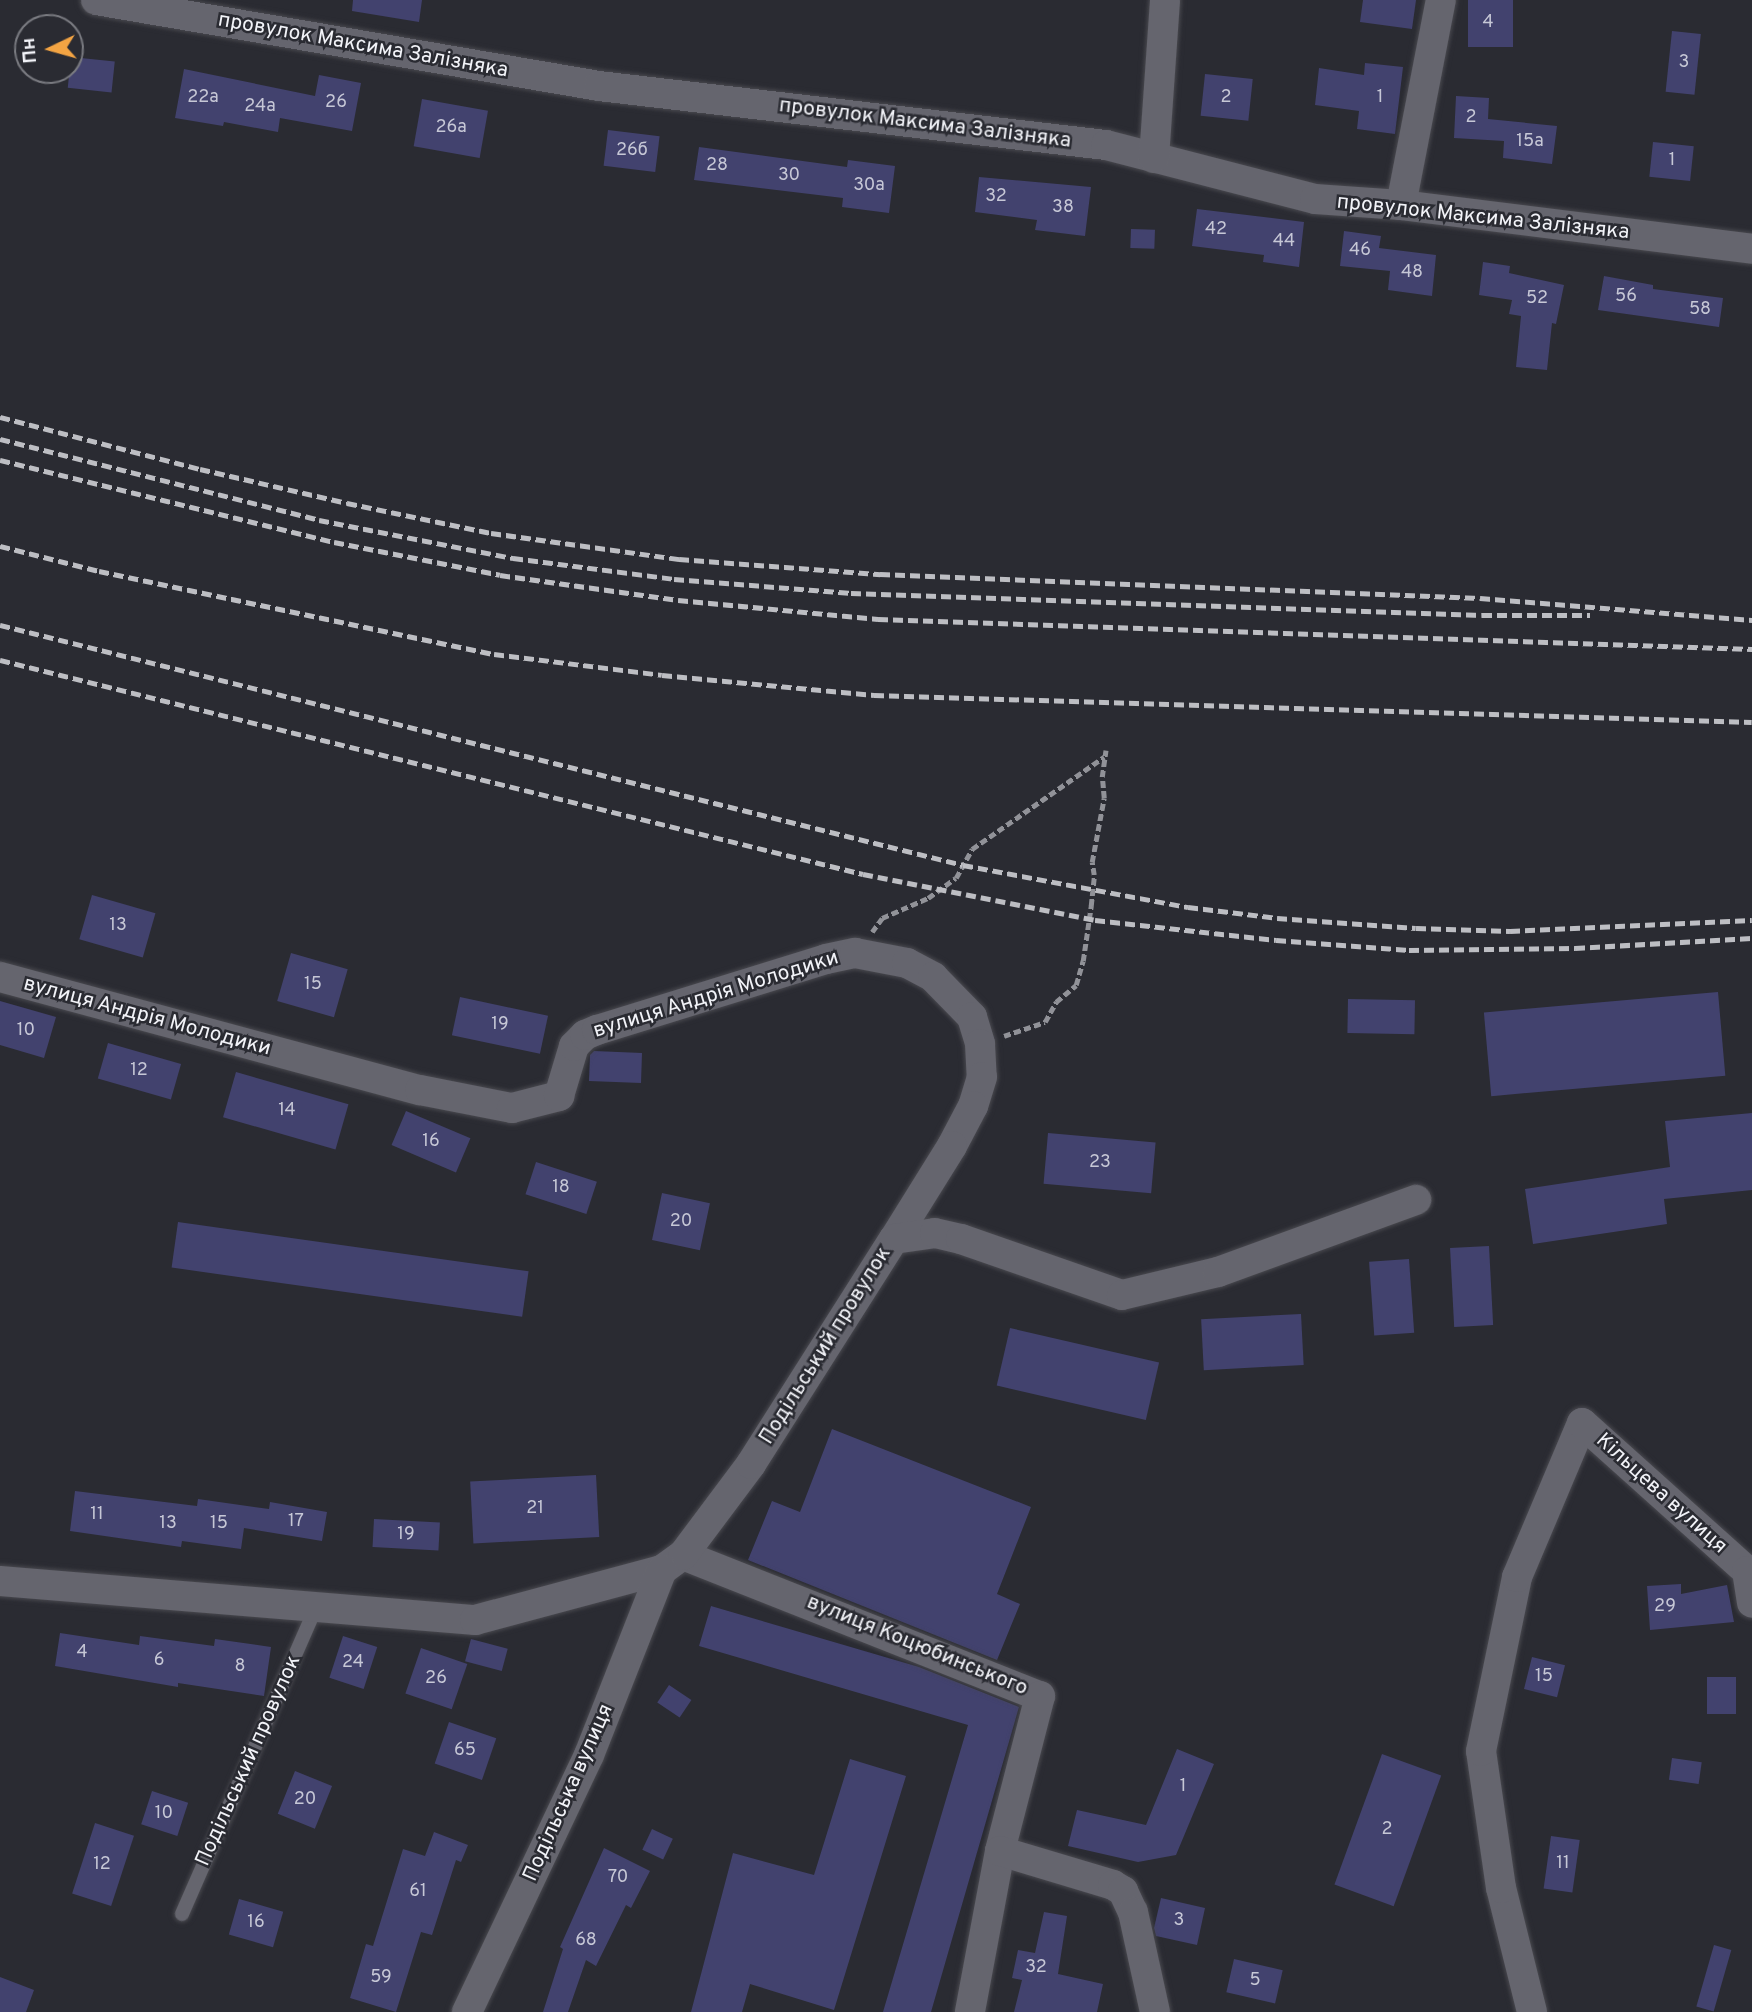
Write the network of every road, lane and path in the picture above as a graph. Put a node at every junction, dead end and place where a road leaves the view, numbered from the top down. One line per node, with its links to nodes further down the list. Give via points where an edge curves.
1 (96, 0): 4 (street, провулок Максима Залізняка, via 599,86 1106,145)
2 (1165, 0): 4 (street)
3 (1441, 0): 5 (street)
4 (1154, 158): 5 (street, провулок Максима Залізняка, via 1315,199)
5 (1402, 205): 6 (street, провулок Максима Залізняка)
6 (1752, 249)
7 (1106, 750): 8 (path)
8 (1105, 757): 9 (path, via 972,849 956,878 928,898 882,918); 11 (path, via 1091,906 1076,985 1056,1002 1045,1022)
9 (855, 953): 10 (street, вулиця Андрія Молодики, via 584,1035 574,1046 559,1096 512,1108 420,1090); 11 (street, вулиця Андрія Молодики, via 907,963 933,977 972,1017)
10 (0, 977)
11 (980, 1044): 13 (street, вулиця Андрія Молодики, via 982,1077 973,1106)
12 (1416, 1200): 13 (street, Подільський провулок, via 1218,1272 1122,1295 961,1239 935,1233)
13 (894, 1239): 14 (street, Подільський провулок, via 751,1464)
14 (673, 1562): 17 (street, via 475,1620); 18 (street, вулиця Коцюбинського, via 1040,1696); 20 (street, Подільська вулиця, via 589,1755)
15 (0, 1581): 17 (street)
16 (1752, 1603): 23 (street, Кільцева вулиця, via 1746,1571 1582,1423 1517,1577 1481,1751 1501,1888)
17 (316, 1608): 19 (lane, Подільський провулок)
18 (1000, 1852): 21 (street); 22 (street, via 1123,1891 1133,1912)
19 (181, 1914)
20 (467, 2012)
21 (970, 2012)
22 (1155, 2012)
23 (1532, 2012)

